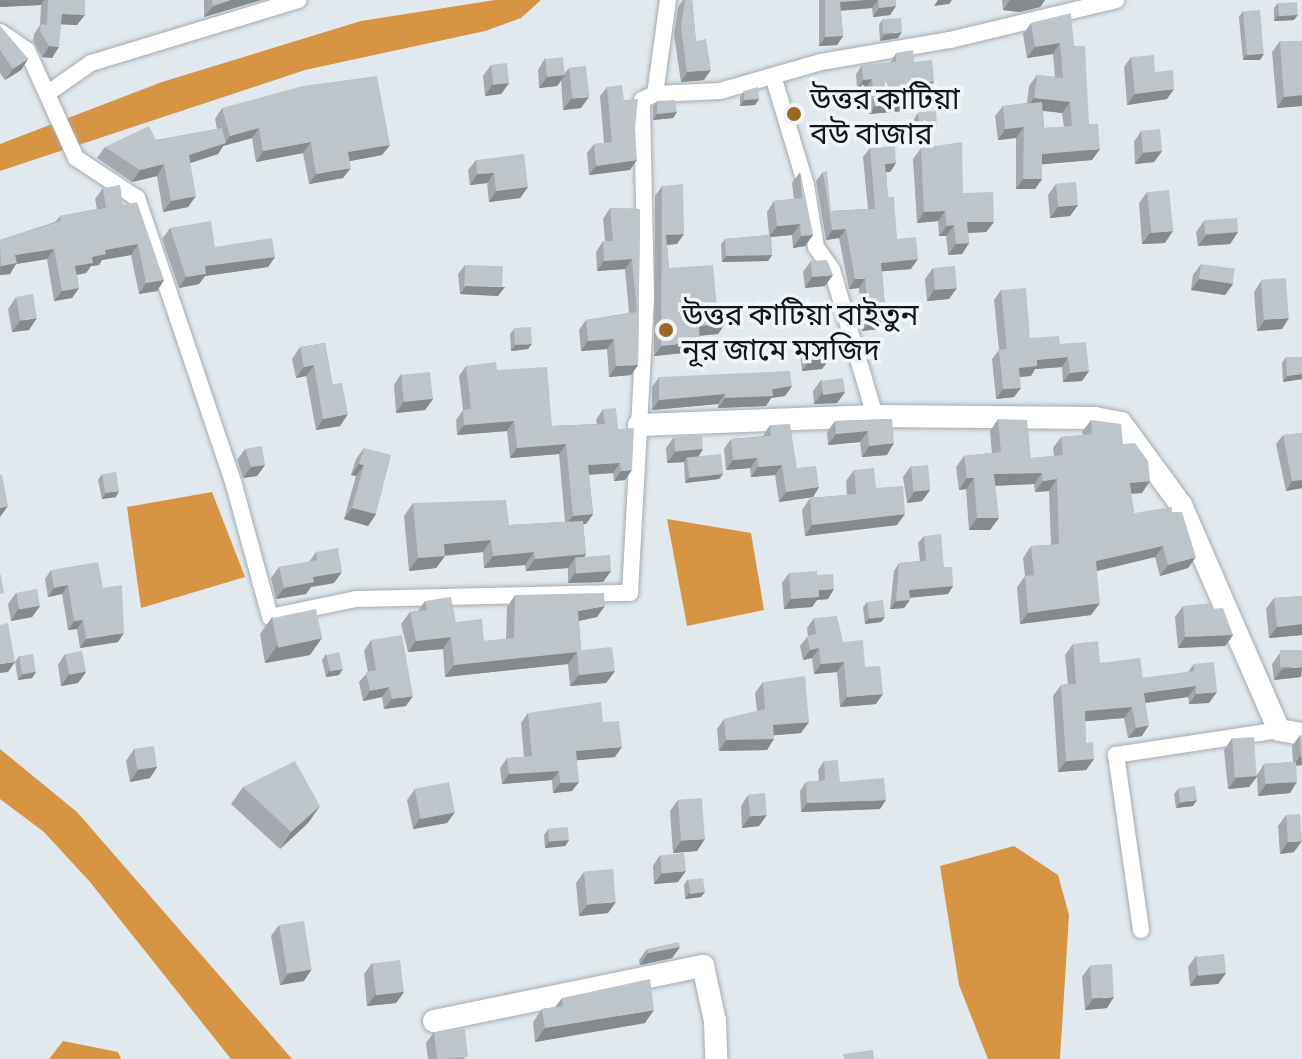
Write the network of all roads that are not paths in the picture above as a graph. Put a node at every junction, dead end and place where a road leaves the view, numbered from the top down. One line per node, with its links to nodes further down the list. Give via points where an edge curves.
1 (299, 0): 6 (street, via 91,63)
2 (668, 0): 7 (street)
3 (1116, 0): 5 (street)
4 (0, 32): 6 (street, via 27,50)
5 (773, 76): 7 (street, via 720,91); 8 (street, via 806,185 816,247 832,270)
6 (48, 93): 9 (street, via 76,158 137,198 234,485 270,617 356,599 630,593)
7 (655, 94): 9 (street, via 642,100 646,298)
8 (875, 416): 9 (street); 10 (street, via 1095,418 1121,423 1181,505)
9 (639, 425)
10 (1279, 730): 11 (street); 12 (street, via 1116,755)
11 (1302, 734)
12 (1141, 930)
13 (434, 1021): 14 (street, via 703,966 715,1021)
14 (716, 1059)

